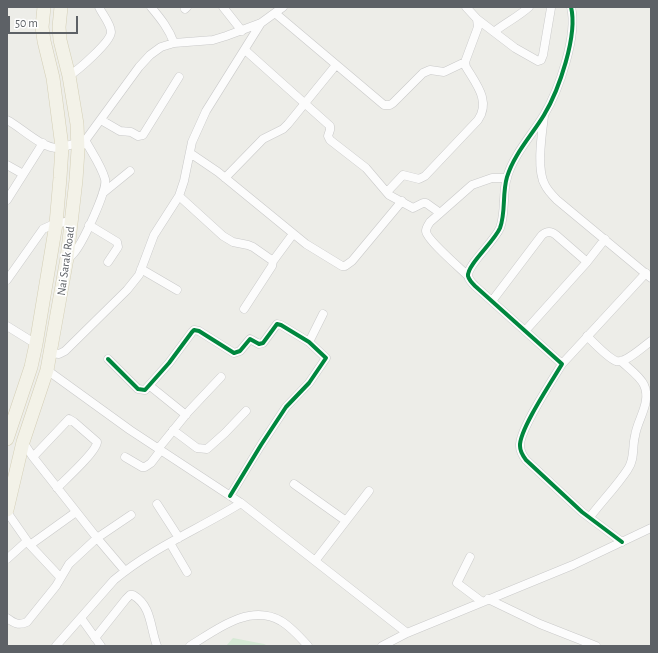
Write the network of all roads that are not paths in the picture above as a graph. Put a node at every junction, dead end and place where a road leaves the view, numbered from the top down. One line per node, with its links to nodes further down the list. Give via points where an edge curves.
1 (44, 7): 28 (main road, Nai Sarak Road, via 42,27 53,78)
2 (61, 7): 20 (main road, Nai Sarak Road, via 60,40)
3 (98, 7): 20 (street, via 112,33 100,48)
4 (151, 7): 16 (street, via 169,30)
5 (223, 7): 14 (street)
6 (283, 7): 11 (street)
7 (466, 7): 12 (street)
8 (529, 7): 15 (street)
9 (571, 7): 23 (street, via 569,49 556,90)
10 (551, 8): 15 (street, via 541,60 527,56)
11 (275, 13): 13 (street); 19 (street)
12 (477, 19): 15 (street); 18 (street, via 478,30)
13 (261, 23): 14 (street); 17 (street)
14 (242, 31): 16 (street, via 213,40)
15 (494, 32)
16 (174, 43): 25 (street, via 161,47 150,55)
17 (245, 50): 22 (street); 29 (street, via 206,111 192,142)
18 (465, 62): 19 (street, via 444,72 423,72 390,106 384,105); 35 (street, via 483,102 478,120 425,176 419,179 403,175)
19 (336, 66): 22 (street)
20 (69, 76): 27 (main road, Nai Sarak Road)
21 (178, 77): 25 (street, via 143,135 120,131)
22 (305, 104): 33 (street, via 283,129 263,139); 35 (street, via 330,126 330,140 366,168)
23 (545, 113): 34 (street, via 516,158); 45 (street, via 540,154 544,184 550,193)
24 (7, 120): 26 (street)
25 (101, 120): 27 (street)
26 (43, 143): 28 (street); 32 (street)
27 (80, 144): 28 (street); 36 (street, via 99,165 105,180); 41 (main road, Nai Sarak Road)
28 (62, 147): 42 (main road, Nai Sarak Road)
29 (190, 153): 33 (street); 37 (street)
30 (7, 165): 32 (street)
31 (130, 171): 36 (street)
32 (23, 174): 38 (street)
33 (225, 178): 44 (street)
34 (507, 178): 40 (street, via 492,178 472,185); 51 (street, via 503,220 494,240 473,264)
35 (386, 192): 39 (street, via 392,198)
36 (103, 193): 43 (street)
37 (179, 196): 47 (street, via 223,236 233,242 253,247); 50 (street, via 154,235)
38 (7, 200)
39 (402, 201): 40 (street, via 414,208 426,203); 44 (street, via 345,266 339,265)
40 (440, 213): 51 (street, via 427,226 426,233)
41 (72, 221): 42 (street); 46 (main road, Nai Sarak Road)
42 (56, 224): 53 (street, via 48,226 39,234); 63 (main road, Nai Sarak Road)
43 (90, 225): 46 (street, via 79,246 72,256); 48 (street, via 118,242 118,248)
44 (293, 234): 47 (street)
45 (605, 239): 49 (street); 52 (street)
46 (67, 258): 64 (main road, Nai Sarak Road)
47 (273, 261): 56 (street)
48 (108, 262)
49 (587, 262): 55 (street, via 552,232 546,232); 59 (street)
50 (141, 269): 54 (street); 64 (street, via 135,281 70,347 60,354)
51 (468, 276): 55 (street, via 474,286)
52 (648, 276): 60 (street)
53 (7, 280)
54 (177, 290)
55 (492, 301): 59 (street)
56 (244, 309)
57 (323, 314): 62 (street)
58 (7, 326): 63 (street)
59 (525, 331): 67 (street)
60 (587, 336): 66 (street, via 610,356); 67 (street)
61 (651, 341): 66 (street)
62 (309, 342): 70 (street, via 277,324 263,343 259,344 250,339 240,351 234,353 194,330); 82 (street, via 326,358 309,383 286,407)
63 (36, 344): 74 (main road, Nai Sarak Road)
64 (50, 353): 68 (main road, Nai Sarak Road)
65 (108, 359): 70 (street, via 138,389 145,390)
66 (620, 361): 88 (street, via 645,386 645,403 634,436 634,452 629,468)
67 (562, 364): 88 (street, via 526,426 520,447 526,460)
68 (47, 370): 75 (main road, Nai Sarak Road); 76 (street)
69 (221, 377): 72 (street)
70 (150, 386): 72 (street)
71 (246, 411): 73 (street, via 207,449 197,448)
72 (186, 415): 73 (street)
73 (173, 430): 76 (street)
74 (7, 439)
75 (23, 442): 77 (street); 85 (main road, Nai Sarak Road)
76 (159, 450): 78 (street, via 151,463 145,467); 82 (street)
77 (32, 457): 80 (street); 80 (street, via 69,419 97,442 91,453)
78 (125, 457)
79 (294, 484): 89 (street)
80 (57, 488): 86 (street)
81 (369, 491): 89 (street)
82 (230, 496): 83 (street)
83 (241, 503): 92 (street); 98 (street)
84 (157, 504): 92 (street)
85 (7, 511): 94 (street)
86 (76, 512): 91 (street); 94 (street)
87 (131, 515): 91 (street)
88 (590, 517): 93 (street)
89 (346, 521): 98 (street)
90 (651, 528): 93 (street)
91 (97, 538): 99 (street); 101 (street, via 69,564)
92 (179, 538): 95 (street)
93 (622, 542): 102 (street, via 573,565)
94 (29, 543): 97 (street); 101 (street)
95 (170, 543): 99 (street); 100 (street)
96 (470, 557): 102 (street, via 457,583)
97 (7, 560)
98 (315, 561): 105 (street)
99 (125, 571): 104 (street)
100 (187, 572)
101 (60, 577): 103 (street, via 56,586 27,622 22,625 16,624)
102 (485, 600): 105 (street); 114 (street)
103 (7, 618)
104 (80, 618): 106 (street); 108 (street)
105 (407, 633): 107 (street)
106 (95, 638): 109 (street); 110 (street, via 126,599 133,595 139,599 151,618)
107 (395, 643): 113 (street)
108 (56, 646)
109 (100, 646)
110 (157, 646)
111 (190, 646): 112 (street, via 241,617 255,614 281,621)
112 (308, 646)
113 (382, 646)
114 (596, 646)

